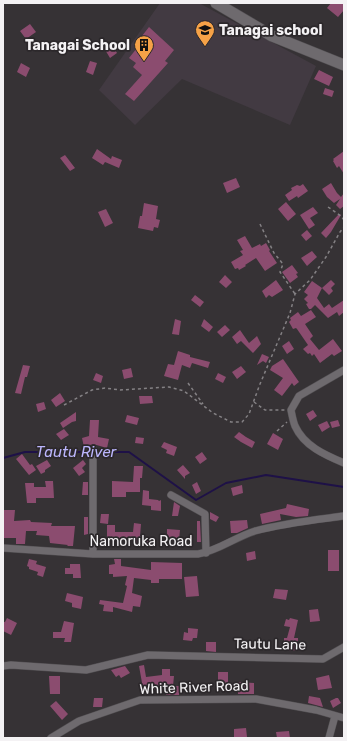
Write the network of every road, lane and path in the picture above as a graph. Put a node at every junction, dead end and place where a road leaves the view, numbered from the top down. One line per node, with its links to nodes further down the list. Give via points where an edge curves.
1 (216, 3): 2 (main road, via 272,36)
2 (344, 65)
3 (328, 208): 4 (path)
4 (344, 220)
5 (260, 224): 7 (path, via 274,253 283,264 280,272)
6 (344, 226): 7 (path, via 310,280)
7 (295, 294): 10 (path, via 290,313)
8 (344, 370): 13 (street, via 299,396)
9 (188, 383): 12 (path)
10 (254, 402): 12 (path, via 242,422 231,422); 13 (path, via 265,410)
11 (64, 405): 12 (path, via 92,390 169,387 184,391)
12 (204, 406)
13 (292, 413): 14 (path); 16 (street, via 295,426 306,443)
14 (277, 431)
15 (93, 449): 21 (street)
16 (344, 463)
17 (172, 495): 20 (street, via 205,514)
18 (344, 516): 20 (street, Namoruka Road, via 279,525 254,532)
19 (3, 548): 21 (street, Namoruka Road)
20 (206, 553): 21 (street, Namoruka Road)
21 (93, 554)
22 (344, 647): 23 (street, Tautu Lane, via 323,659 148,655 86,670)
23 (3, 666)
24 (334, 716): 25 (street, White River Road); 26 (street, White River Road, via 316,710 256,699 140,700 78,721); 27 (street)
25 (344, 718)
26 (51, 738)
27 (329, 738)

